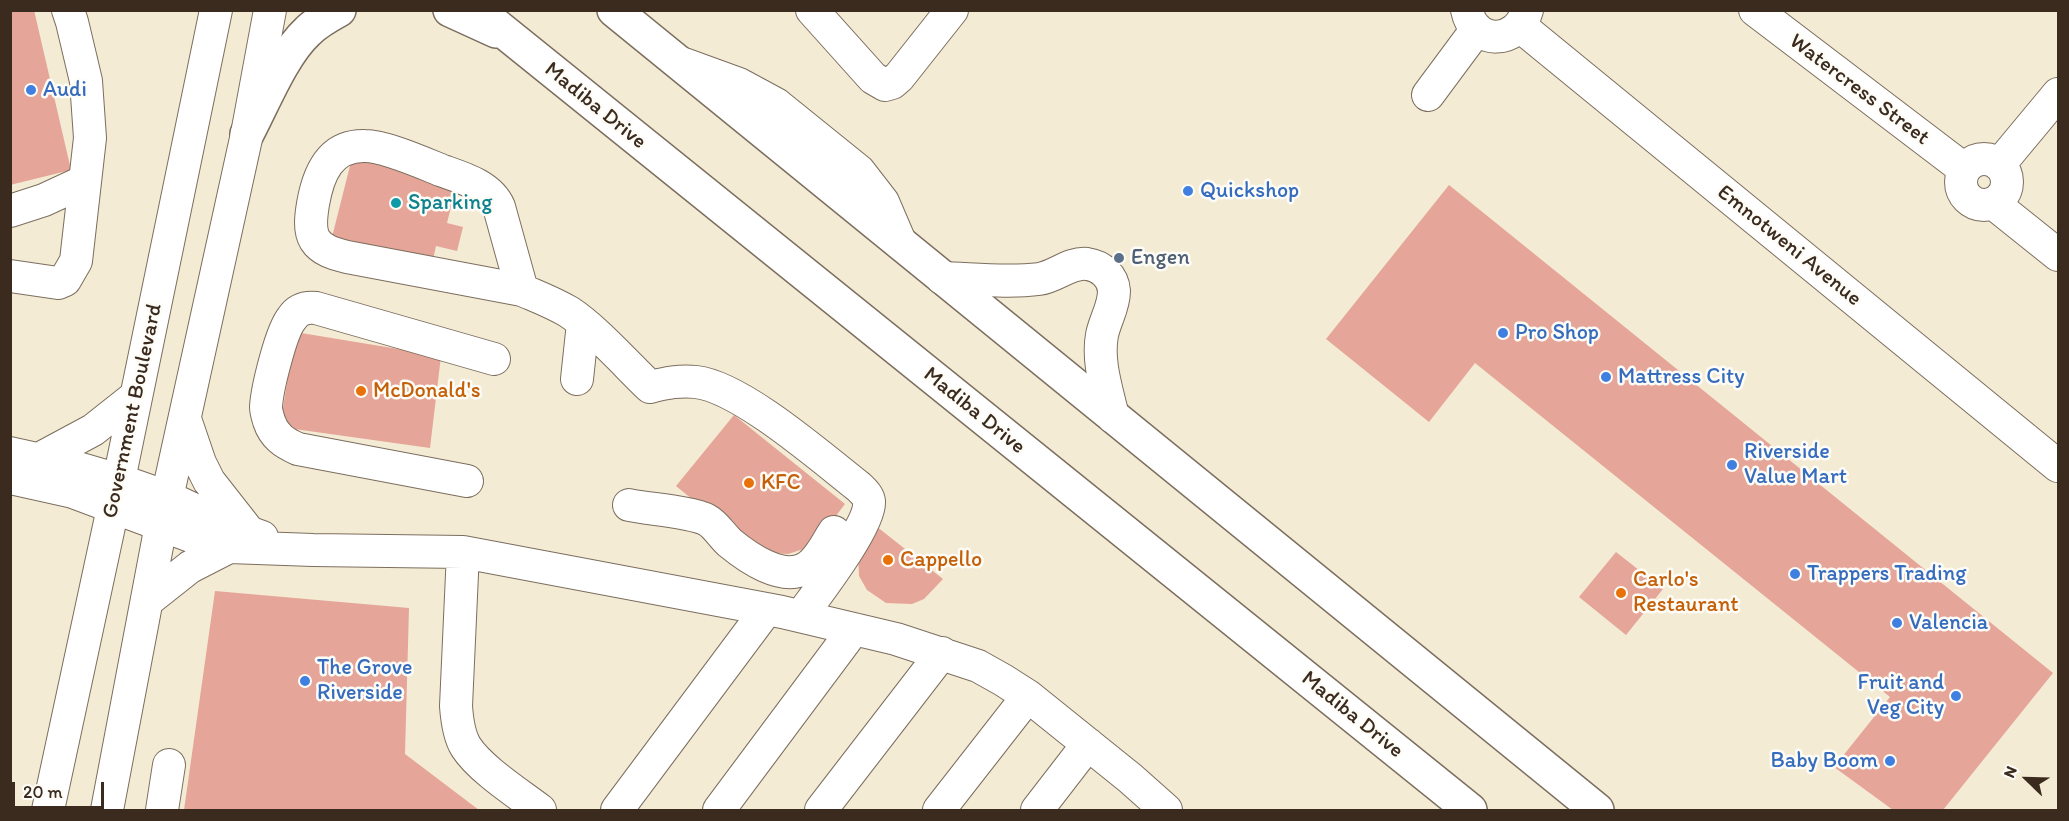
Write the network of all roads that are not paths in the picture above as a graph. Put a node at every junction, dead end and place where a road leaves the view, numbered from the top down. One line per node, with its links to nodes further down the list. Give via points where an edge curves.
1 (68, 10): 19 (street, via 86,81 89,111)
2 (216, 10): 29 (street, Government Boulevard)
3 (270, 10): 16 (street)
4 (339, 10): 16 (main road, via 308,31 297,45)
5 (450, 10): 13 (main road)
6 (477, 10): 13 (main road, Madiba Drive)
7 (614, 10): 24 (main road)
8 (812, 10): 9 (street, via 881,84 888,85 899,77)
9 (952, 10)
10 (1755, 10): 18 (street, Watercress Street)
11 (1524, 18): 12 (street, Emnotweni Avenue, via 1504,36 1495,37 1485,35); 33 (street, Emnotweni Avenue)
12 (1472, 20): 15 (street)
13 (511, 38): 62 (main road, Madiba Drive)
14 (2058, 94): 17 (street)
15 (1428, 95)
16 (248, 134): 31 (street)
17 (1999, 165): 18 (street, via 1992,160 1977,160); 20 (street, via 2007,178 2006,186)
18 (1964, 170): 20 (street, via 1961,183 1966,197 1978,204)
19 (85, 181): 21 (street); 23 (street, via 76,261 65,280 47,283)
20 (1993, 203): 22 (street)
21 (10, 211)
22 (2058, 255)
23 (10, 276)
24 (942, 278): 30 (main road); 30 (street, via 1028,281 1078,264 1105,272 1114,288 1100,352)
25 (522, 290): 25 (street, via 347,257 324,249 314,239 311,223 326,163 343,151 366,146 426,164 485,189 499,207); 26 (street, via 569,312)
26 (583, 323): 28 (street); 36 (street, via 650,387 675,381 697,382 727,392 774,422)
27 (494, 359): 35 (street, via 308,307 296,313 280,344 266,407 281,440 298,448)
28 (577, 379)
29 (136, 396): 32 (street, via 93,430); 38 (street, Government Boulevard)
30 (1113, 417): 63 (main road)
31 (184, 418): 40 (street); 41 (street, via 200,463)
32 (25, 456): 38 (street, via 78,468)
33 (2058, 466)
34 (10, 478): 37 (street)
35 (466, 481)
36 (859, 487): 39 (street, via 815,561 795,572 777,570 755,560 705,520); 46 (street, via 869,498 864,523)
37 (58, 488): 38 (street); 42 (street)
38 (116, 493): 40 (street); 42 (street, Government Boulevard)
39 (629, 506)
40 (164, 511): 41 (street, via 218,521); 44 (street)
41 (239, 539): 43 (street, via 314,550); 44 (street, via 190,567)
42 (105, 547): 52 (street, Government Boulevard)
43 (463, 552): 45 (street); 55 (street, via 456,706 460,731 475,759)
44 (147, 601): 53 (street)
45 (768, 609): 46 (street); 56 (street)
46 (801, 616): 47 (street)
47 (854, 629): 48 (street); 57 (street)
48 (942, 653): 49 (street, via 978,666); 58 (street)
49 (1028, 696): 50 (street); 59 (street)
50 (1088, 744): 60 (street); 61 (street)
51 (169, 765): 54 (street)
52 (48, 810)
53 (107, 810)
54 (162, 810)
55 (540, 810)
56 (617, 810)
57 (719, 810)
58 (821, 810)
59 (939, 810)
60 (1037, 810)
61 (1165, 810)
62 (1470, 810)
63 (1597, 810)

